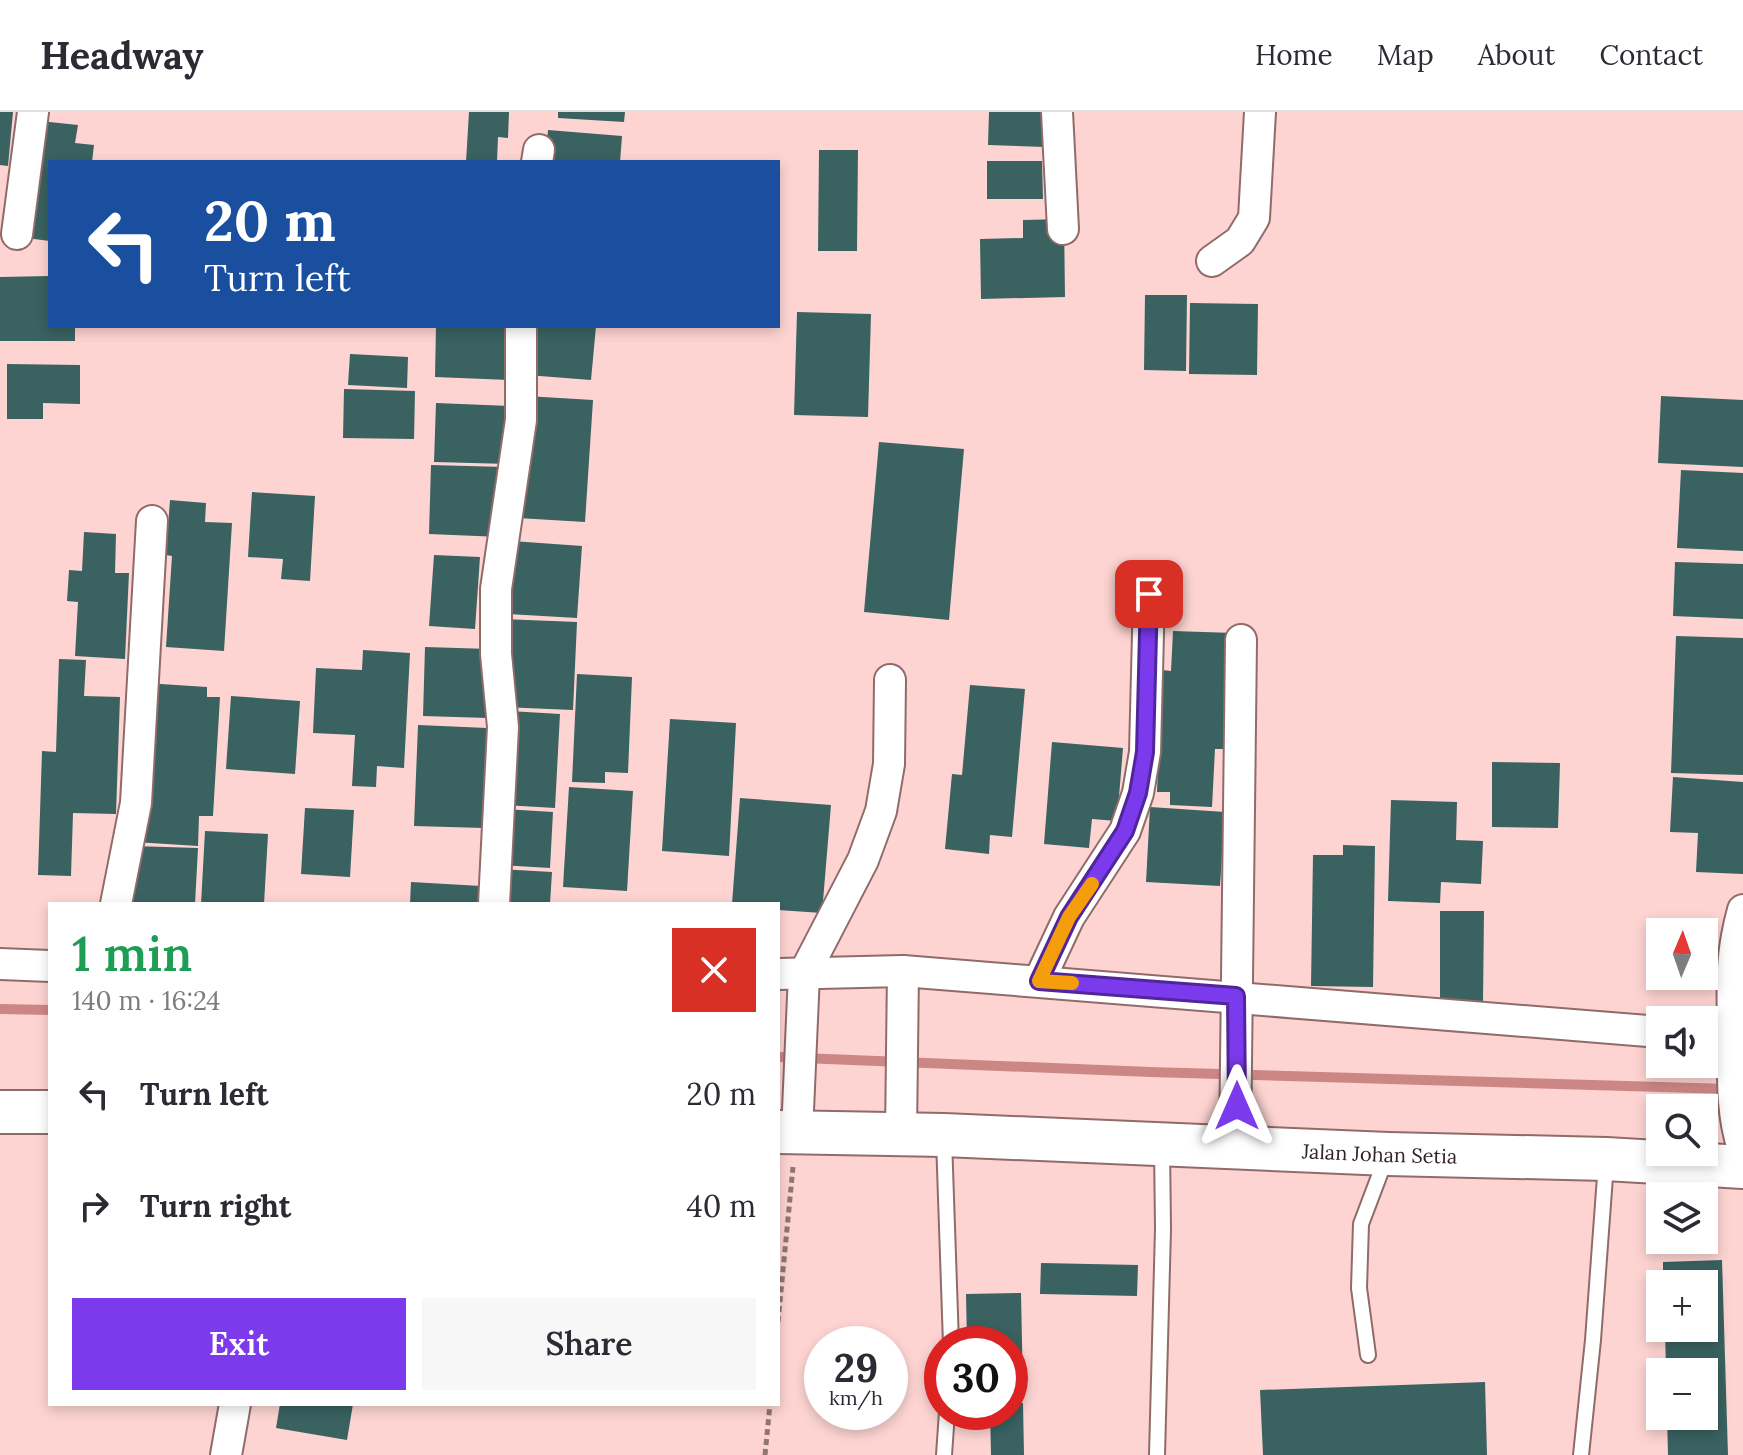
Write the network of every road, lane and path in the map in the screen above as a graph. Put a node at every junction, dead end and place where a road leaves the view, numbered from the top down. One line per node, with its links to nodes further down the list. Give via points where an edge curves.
1 (33, 112): 5 (street)
2 (1057, 112): 4 (street)
3 (1260, 112): 6 (street, via 1254,218 1240,241)
4 (1063, 229)
5 (17, 234)
6 (1212, 261)
7 (521, 328): 13 (street, via 521,420 496,589 503,727)
8 (152, 521): 12 (street, via 136,803)
9 (1149, 594): 18 (street, via 1145,752 1138,793 1125,831 1069,917)
10 (1241, 640): 20 (street)
11 (890, 680): 19 (street, via 889,764 881,811 863,860)
12 (116, 902)
13 (494, 902)
14 (1743, 910): 22 (street, via 1732,957)
15 (0, 964): 16 (street)
16 (48, 966)
17 (903, 971): 18 (street); 19 (street); 26 (street)
18 (1039, 981): 20 (street)
19 (795, 982): 25 (street)
20 (1236, 996): 21 (street); 30 (street)
21 (1646, 1031)
22 (1728, 1044): 28 (street)
23 (0, 1112): 24 (main road)
24 (48, 1112)
25 (791, 1119): 26 (main road, Jalan Johan Setia); 34 (path)
26 (901, 1134): 27 (main road, Jalan Johan Setia)
27 (944, 1135): 29 (main road, Jalan Johan Setia); 35 (lane)
28 (1739, 1135)
29 (1162, 1146): 30 (main road, Jalan Johan Setia); 43 (lane)
30 (1235, 1147): 31 (main road, Jalan Johan Setia)
31 (1388, 1154): 32 (main road, Jalan Johan Setia); 36 (lane, via 1361,1224 1359,1288)
32 (1606, 1159): 33 (main road, Jalan Johan Setia); 44 (lane)
33 (1743, 1167)
34 (780, 1291)
35 (950, 1326)
36 (1368, 1355)
37 (235, 1406): 40 (street)
38 (770, 1406): 41 (path)
39 (946, 1430): 42 (lane)
40 (226, 1455)
41 (765, 1455)
42 (944, 1455)
43 (1157, 1455)
44 (1581, 1455)

